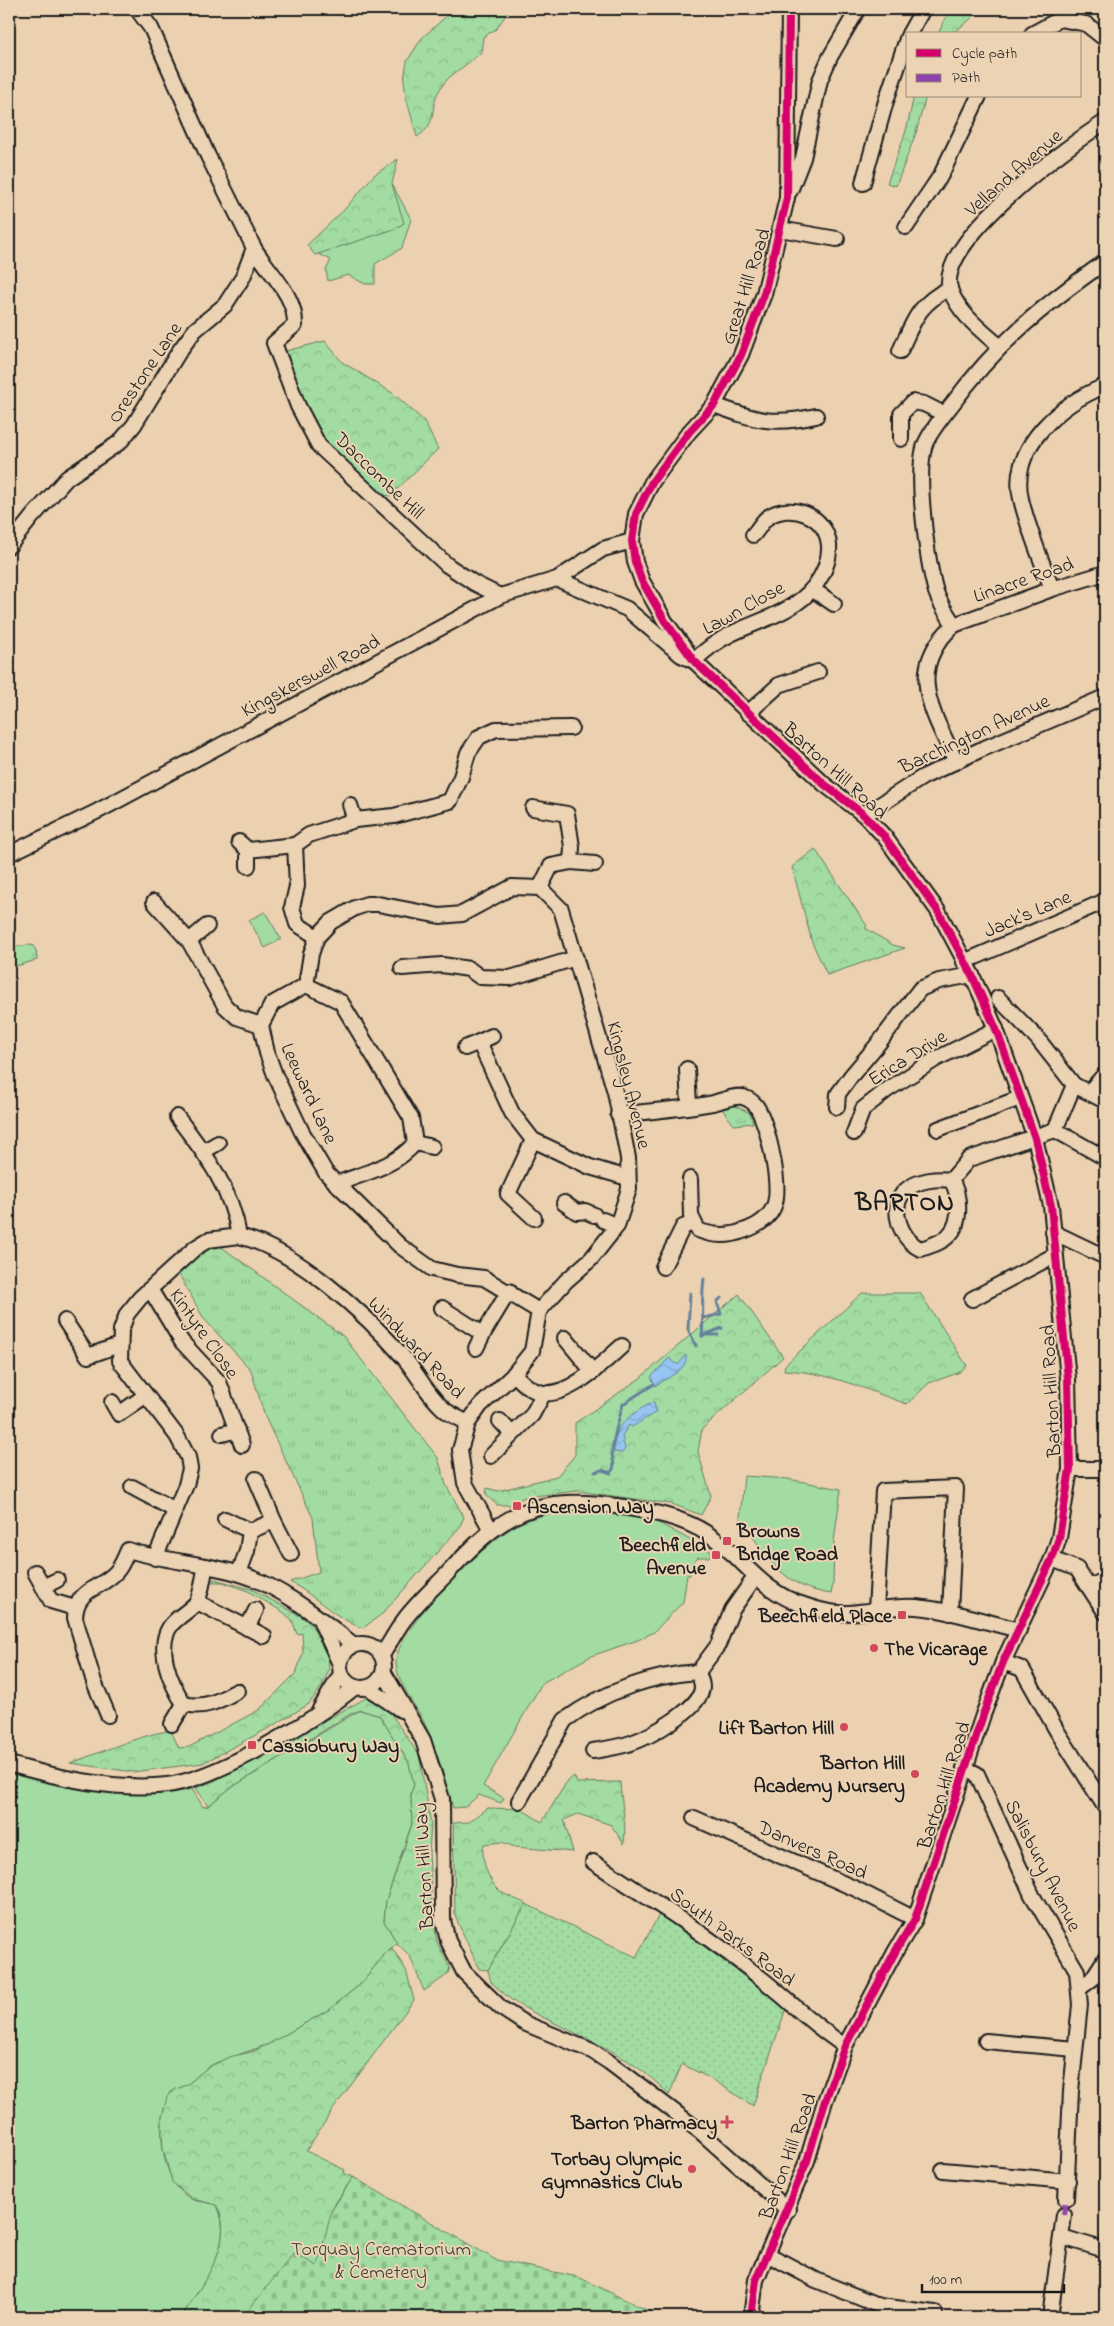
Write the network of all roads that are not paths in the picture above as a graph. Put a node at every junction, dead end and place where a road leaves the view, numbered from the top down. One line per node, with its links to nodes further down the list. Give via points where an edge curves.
1 (137, 9): 16 (street, via 151,28 208,156)
2 (789, 9): 12 (street, Great Hill Road)
3 (858, 9): 12 (street, via 820,80 803,158)
4 (923, 9): 5 (street)
5 (910, 32)
6 (1036, 32): 7 (street, via 1060,19 1086,24)
7 (1105, 39)
8 (906, 41): 11 (street)
9 (978, 98): 13 (street, via 941,175)
10 (1105, 122): 18 (street, Velland Avenue, via 1035,174 982,222 962,247 949,273)
11 (862, 183)
12 (787, 198): 14 (street, Great Hill Road)
13 (906, 227)
14 (780, 229): 15 (street); 22 (street, Great Hill Road, via 764,294 741,355)
15 (837, 239)
16 (254, 248): 28 (street, Orestone Lane, via 243,276 224,305 196,330 180,350 134,425 120,442 67,478); 33 (street, Daccombe Hill, via 277,279 293,309 295,325 274,343 298,406 319,446 446,565)
17 (1105, 262): 19 (street)
18 (950, 288): 19 (street, via 964,312); 20 (street, via 933,296 921,307)
19 (999, 346): 23 (street)
20 (900, 351)
21 (1105, 386): 32 (street, via 1085,394 1036,435 1020,477 1021,498)
22 (714, 405): 24 (street, via 754,420 790,422); 27 (street, Great Hill Road, via 689,432 652,482 636,514)
23 (944, 414): 25 (street, via 912,402 901,414); 35 (street, via 924,447 921,491 936,593)
24 (816, 416)
25 (901, 440)
26 (753, 535): 31 (street, Lawn Close, via 767,518 784,510 799,510 812,516 829,543 822,575)
27 (632, 541): 30 (street, Kingskerswell Road, via 603,549); 36 (street, Barton Hill Road, via 642,581 665,621)
28 (9, 546)
29 (1105, 573): 32 (street, Linacre Road)
30 (557, 580): 33 (street, Kingskerswell Road); 36 (street, via 627,609 681,655)
31 (812, 589): 34 (street, Lawn Close); 36 (street, Lawn Close, via 774,617 730,634 708,647)
32 (1052, 589): 35 (street, Linacre Road)
33 (500, 596): 47 (street, Kingskerswell Road, via 98,811)
34 (834, 604)
35 (954, 626): 41 (street, via 944,634 930,656 925,682 928,699)
36 (694, 661): 39 (street, Barton Hill Road)
37 (818, 672): 39 (street, via 779,685)
38 (1105, 696): 41 (street, Barchington Avenue)
39 (748, 713): 44 (street, Barton Hill Road, via 824,784)
40 (571, 728): 45 (street, via 496,729 479,737 468,753 450,801 394,816)
41 (956, 762): 44 (street, Barchington Avenue, via 906,787)
42 (350, 805): 45 (street)
43 (533, 808): 48 (street, via 567,814)
44 (864, 815): 58 (street, Barton Hill Road, via 884,836 938,912)
45 (355, 820): 46 (street, via 309,835)
46 (295, 845): 50 (street, via 244,846); 55 (street, via 297,886 292,907 297,924)
47 (9, 854)
48 (571, 862): 49 (street); 51 (street, via 551,866)
49 (595, 864)
50 (248, 866)
51 (540, 888): 55 (street, via 512,887 462,914 440,916 367,904 331,922); 57 (street, via 561,909)
52 (1105, 901): 58 (street, Jack's Lane)
53 (154, 902): 56 (street)
54 (207, 926): 56 (street)
55 (317, 937): 61 (street)
56 (189, 941): 63 (street, via 225,1006 236,1018)
57 (576, 958): 59 (street, via 510,978 442,965); 74 (street, Kingsley Avenue, via 615,1092)
58 (964, 962): 60 (street, Barton Hill Road)
59 (402, 968)
60 (972, 975): 64 (street, Barton Hill Road); 73 (street, via 939,981 920,989 838,1094)
61 (306, 985): 63 (street, Leeward Lane, via 272,1004); 82 (street, via 341,1002 411,1118)
62 (998, 998): 68 (street, via 1037,1038)
63 (261, 1025): 89 (street, Leeward Lane, via 267,1053 298,1124 326,1173)
64 (996, 1029): 70 (street, Barton Hill Road); 78 (street, Erica Drive, via 936,1059 887,1090 862,1109)
65 (465, 1048): 80 (street, via 486,1039 512,1113)
66 (687, 1068): 72 (street)
67 (1105, 1074): 69 (street)
68 (1074, 1085): 69 (street); 77 (street)
69 (1089, 1092): 71 (street)
70 (1020, 1098): 76 (street); 79 (street, Barton Hill Road)
71 (1105, 1101)
72 (689, 1105): 74 (street); 92 (street, via 741,1096 750,1100 758,1108 772,1153 777,1189 774,1205 755,1227 734,1235 722,1235 698,1230)
73 (837, 1107)
74 (618, 1115): 86 (street, Kingsley Avenue, via 628,1158)
75 (177, 1117): 84 (street)
76 (938, 1129)
77 (1055, 1130): 79 (street); 85 (street)
78 (854, 1133)
79 (1035, 1138): 88 (street, via 969,1158); 94 (street, Barton Hill Road, via 1051,1206)
80 (533, 1140): 86 (street, via 590,1167); 91 (street, via 508,1194)
81 (218, 1143): 84 (street)
82 (415, 1143): 83 (street); 89 (street, via 396,1160)
83 (432, 1147)
84 (204, 1151): 95 (street, via 235,1213)
85 (1105, 1158)
86 (628, 1178): 93 (street, Kingsley Avenue)
87 (690, 1179): 92 (street)
88 (951, 1180): 88 (street, via 958,1208 957,1223 949,1236 942,1240 921,1249 914,1247 903,1236 898,1212 900,1200 905,1191 918,1184 935,1178)
89 (336, 1184): 100 (street, Leeward Lane, via 400,1246 432,1269 484,1278)
90 (564, 1203): 93 (street, via 577,1212 585,1211)
91 (534, 1218)
92 (693, 1223): 98 (street, via 683,1227)
93 (617, 1226): 103 (street, Kingsley Avenue, via 591,1259)
94 (1053, 1232): 96 (street, Barton Hill Road); 97 (street)
95 (239, 1236): 99 (street, via 208,1240); 116 (street, Windward Road, via 287,1256 342,1298 404,1358 445,1410)
96 (1055, 1256): 101 (street); 122 (street, Barton Hill Road, via 1068,1380)
97 (1105, 1257)
98 (663, 1267)
99 (150, 1289): 107 (street, via 127,1314); 117 (street, Kintyre Close, via 182,1342 219,1382)
100 (509, 1291): 103 (street, Leeward Lane); 105 (street)
101 (972, 1298)
102 (442, 1308): 105 (street)
103 (539, 1310): 111 (street, via 532,1351)
104 (65, 1321): 107 (street, via 88,1356)
105 (483, 1334): 109 (street)
106 (565, 1338): 110 (street)
107 (119, 1345): 113 (street, via 120,1361)
108 (622, 1346): 110 (street)
109 (476, 1348)
110 (592, 1372): 112 (street, via 564,1389)
111 (514, 1374): 112 (street, via 527,1387); 116 (street, via 480,1406)
112 (544, 1393): 119 (street, via 532,1415)
113 (145, 1396): 114 (street); 126 (street, via 177,1436 188,1456 190,1469 186,1486)
114 (113, 1412)
115 (500, 1421): 119 (street)
116 (468, 1423): 130 (street, via 460,1450 465,1483)
117 (237, 1430): 118 (street); 120 (street, Kintyre Close)
118 (222, 1434)
119 (512, 1434): 121 (street)
120 (242, 1445)
121 (491, 1456)
122 (1070, 1468): 123 (street); 133 (street, Barton Hill Road, via 1059,1538)
123 (1105, 1469)
124 (256, 1479): 128 (street)
125 (132, 1487): 126 (street, via 144,1501)
126 (175, 1510): 132 (street)
127 (225, 1519): 129 (street)
128 (274, 1521): 129 (street); 131 (street)
129 (250, 1530): 136 (street)
130 (491, 1530): 137 (street, via 516,1514 556,1503 582,1502 646,1510 680,1520 709,1534); 149 (street, via 473,1545)
131 (290, 1554)
132 (154, 1558): 134 (street); 143 (street, via 124,1548 119,1570 83,1594)
133 (1052, 1559): 141 (street, via 1077,1569); 151 (street, Barton Hill Road)
134 (206, 1566): 136 (street); 142 (street)
135 (35, 1572): 140 (street)
136 (239, 1573): 148 (street, via 278,1591)
137 (755, 1577): 145 (street, via 774,1592 828,1612); 158 (street, via 732,1610 718,1645)
138 (58, 1580): 140 (street)
139 (1105, 1580): 141 (street)
140 (43, 1587): 143 (street, via 51,1601)
141 (1089, 1587): 146 (street)
142 (197, 1602): 150 (street); 162 (street, via 172,1625 164,1653 172,1682)
143 (75, 1608): 164 (street, via 75,1618 101,1680)
144 (256, 1610): 150 (street)
145 (876, 1610): 147 (street, via 915,1607); 147 (street, via 883,1491 956,1488)
146 (1105, 1612)
147 (950, 1613): 151 (street)
148 (318, 1617): 153 (street); 157 (street)
149 (404, 1620): 154 (street); 155 (street)
150 (247, 1628): 152 (street)
151 (1019, 1630): 156 (street, Barton Hill Road)
152 (264, 1636)
153 (354, 1645): 154 (street); 157 (street, via 344,1653)
154 (370, 1645): 155 (street)
155 (382, 1655): 159 (street)
156 (1003, 1662): 169 (street, Barton Hill Road); 171 (street, via 1022,1669)
157 (341, 1669): 160 (street, via 346,1681); 163 (street)
158 (698, 1672): 167 (street, via 702,1686 698,1697 658,1732 630,1743); 170 (street, via 670,1674 608,1694 576,1712 565,1720)
159 (384, 1673): 160 (street, via 376,1683); 165 (street, Barton Hill Way)
160 (362, 1688): 163 (street); 165 (street, Barton Hill Way)
161 (237, 1691): 162 (street, via 209,1706)
162 (184, 1704): 166 (street)
163 (317, 1714): 168 (street, via 212,1772 172,1784 140,1786 100,1782)
164 (108, 1715)
165 (408, 1715): 183 (street, Barton Hill Way, via 423,1740 442,1799 443,1920 448,1940 464,1972 502,2008 524,2023 592,2051 609,2062 701,2132)
166 (172, 1724)
167 (593, 1751)
168 (9, 1764)
169 (964, 1768): 174 (street, Barton Hill Road); 176 (street, Salisbury Avenue, via 977,1774 1032,1895 1076,1971)
170 (519, 1801)
171 (1105, 1807)
172 (694, 1818): 174 (street, Danvers Road)
173 (593, 1862): 178 (street, South Parks Road, via 700,1932 762,1979 820,2030)
174 (915, 1919): 178 (street, Barton Hill Road)
175 (1105, 1958): 176 (street, via 1092,1979)
176 (1080, 1988): 179 (street, Salisbury Avenue)
177 (986, 2042): 179 (street)
178 (846, 2046): 183 (street, Barton Hill Road)
179 (1075, 2049): 181 (street, Salisbury Avenue)
180 (943, 2170): 181 (street)
181 (1068, 2181): 182 (street, Salisbury Avenue)
182 (1066, 2199)
183 (788, 2210): 187 (street, Barton Hill Road)
184 (1064, 2215): 185 (street)
185 (1062, 2237): 186 (street); 190 (street)
186 (1105, 2250)
187 (768, 2254): 188 (street, via 816,2280 880,2306); 189 (street, Barton Hill Road, via 756,2280)
188 (935, 2312)
189 (751, 2317)
190 (1050, 2317)

